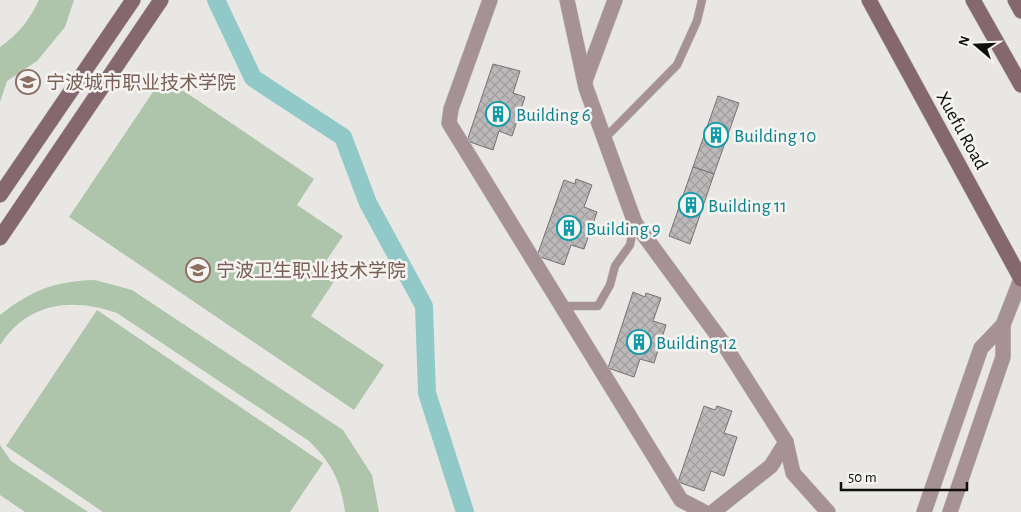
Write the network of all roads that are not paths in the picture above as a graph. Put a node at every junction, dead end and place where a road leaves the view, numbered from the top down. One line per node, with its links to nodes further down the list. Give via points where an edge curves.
1 (133, 0): 14 (main road)
2 (161, 0): 16 (main road)
3 (490, 0): 18 (street, via 451,109 449,123)
4 (567, 0): 11 (street)
5 (615, 0): 11 (street)
6 (702, 0): 13 (lane, via 697,21 677,65)
7 (869, 0): 17 (main road, Xuefu Road)
8 (973, 0): 12 (main road)
9 (1015, 0): 10 (main road)
10 (1021, 11)
11 (585, 81): 13 (street)
12 (1021, 85)
13 (604, 139): 15 (street)
14 (0, 195)
15 (635, 222): 18 (lane, via 630,245 615,266 610,285 598,306); 20 (street, via 723,343)
16 (0, 238)
17 (1021, 279): 19 (street)
18 (561, 306): 21 (street, via 681,500)
19 (1004, 325): 24 (street, via 981,348); 25 (street, via 1003,357)
20 (786, 442): 22 (street, via 771,466); 23 (street, via 793,473)
21 (704, 512)
22 (713, 512)
23 (828, 512)
24 (924, 512)
25 (950, 512)

